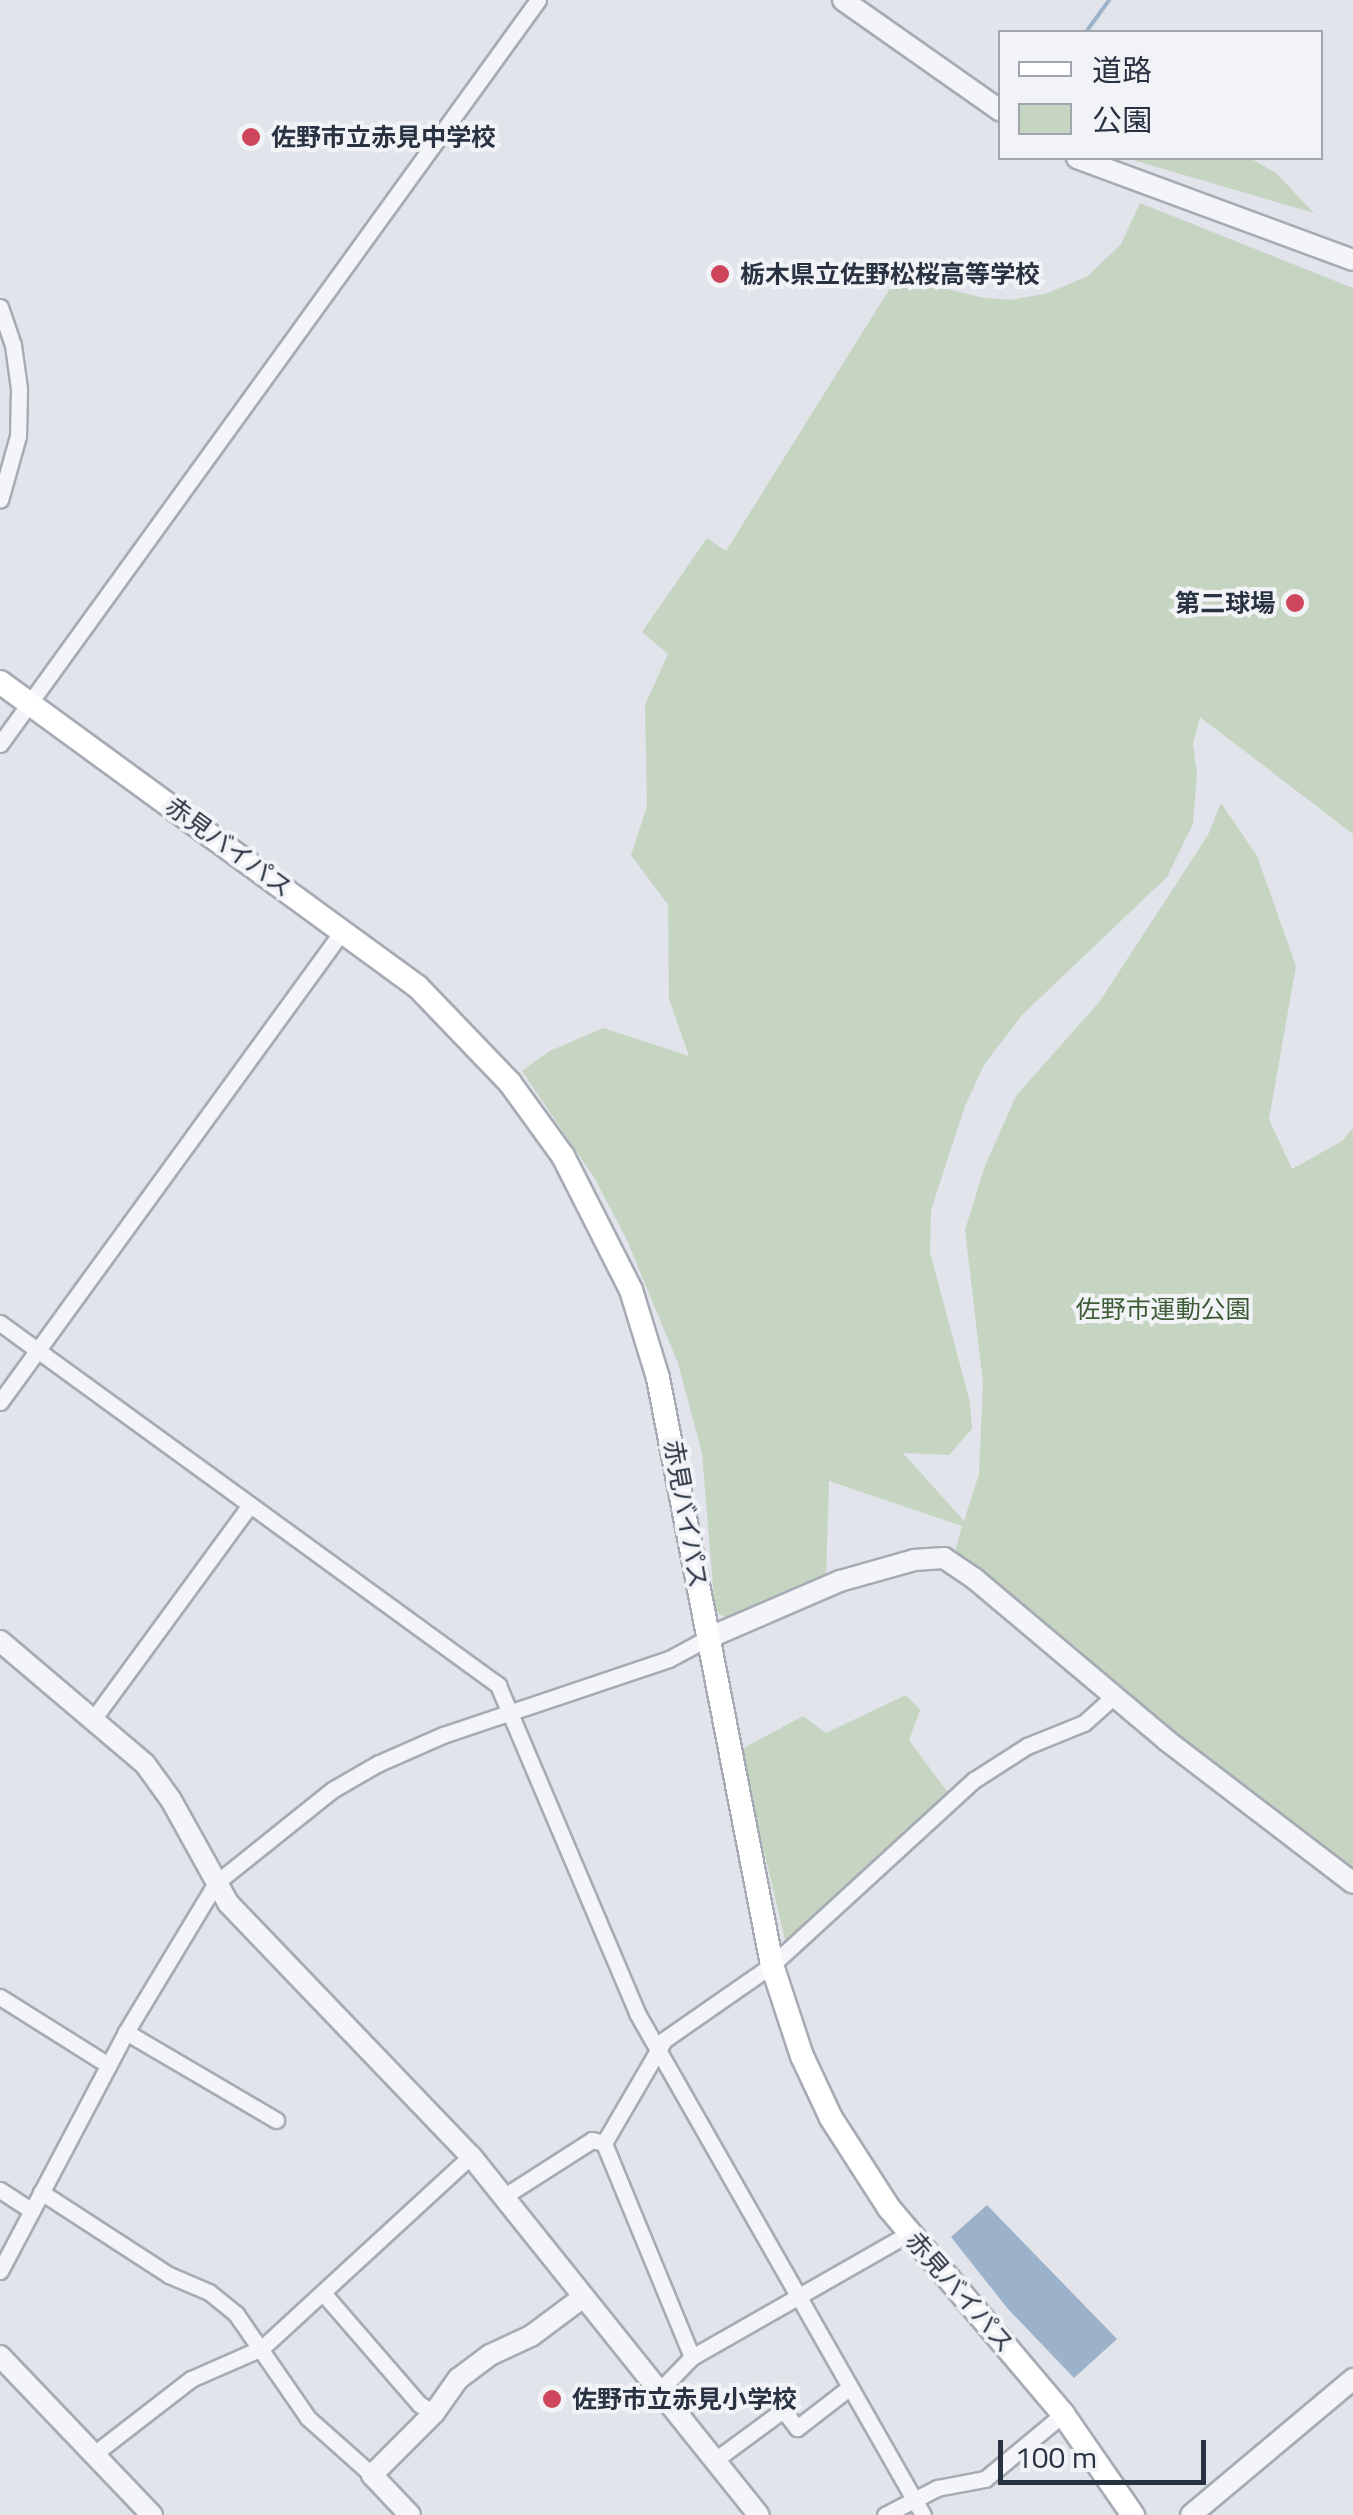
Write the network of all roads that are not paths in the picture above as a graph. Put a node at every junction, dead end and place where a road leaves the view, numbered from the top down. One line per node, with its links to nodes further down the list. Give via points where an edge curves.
1 (538, 0): 9 (street)
2 (843, 0): 3 (street)
3 (998, 110)
4 (1082, 160): 5 (street)
5 (1353, 260)
6 (0, 307): 7 (street, via 19,400 18,436)
7 (0, 500)
8 (0, 682): 9 (main road, 赤見バイパス)
9 (30, 703): 10 (street); 11 (main road, 赤見バイパス)
10 (0, 744)
11 (343, 930): 13 (street); 16 (main road, 赤見バイパス, via 418,988 479,1048 536,1117 586,1196 631,1290 658,1378)
12 (0, 1324): 13 (street)
13 (38, 1350): 14 (street); 15 (street)
14 (0, 1402)
15 (250, 1505): 19 (street, via 498,1685); 20 (street)
16 (708, 1638): 18 (street, via 840,1581 944,1558); 19 (street, via 669,1659); 23 (main road, 赤見バイパス)
17 (0, 1641): 20 (street)
18 (1114, 1697): 22 (street); 23 (street, via 1084,1723 1027,1746 974,1780)
19 (510, 1713): 21 (street, via 443,1735 332,1790); 26 (street, via 609,1956)
20 (94, 1718): 21 (street, via 154,1776)
21 (216, 1883): 25 (street); 30 (street, via 248,1927 318,1991)
22 (1353, 1883)
23 (772, 1965): 26 (street); 35 (main road, 赤見バイパス, via 831,2118)
24 (0, 1997): 27 (street)
25 (126, 2032): 27 (street); 28 (street)
26 (658, 2050): 29 (street); 39 (street)
27 (108, 2065): 32 (street)
28 (276, 2120)
29 (604, 2143): 33 (street, via 592,2140); 42 (street)
30 (471, 2156): 33 (street); 37 (street)
31 (0, 2190): 34 (street)
32 (41, 2192): 34 (street); 40 (street, via 168,2275 209,2292)
33 (503, 2197): 38 (street)
34 (32, 2211): 36 (street)
35 (909, 2233): 39 (street); 47 (main road, 赤見バイパス)
36 (0, 2270)
37 (323, 2293): 40 (street); 46 (street)
38 (582, 2298): 45 (street); 46 (street, via 458,2379)
39 (798, 2298): 42 (street); 44 (street)
40 (262, 2348): 48 (street, via 191,2379); 50 (street, via 308,2418)
41 (0, 2356): 48 (street)
42 (692, 2357): 45 (street)
43 (1353, 2379): 58 (street)
44 (850, 2387): 49 (street, via 797,2428 783,2410); 51 (street)
45 (658, 2392): 49 (street)
46 (434, 2413): 50 (street)
47 (1063, 2414): 51 (street, via 986,2479); 57 (main road, 赤見バイパス)
48 (94, 2454): 52 (street)
49 (715, 2460): 54 (street)
50 (372, 2476): 53 (street)
51 (914, 2496): 55 (street); 56 (street)
52 (152, 2515)
53 (410, 2515)
54 (759, 2515)
55 (886, 2515)
56 (923, 2515)
57 (1133, 2515)
58 (1192, 2515)

